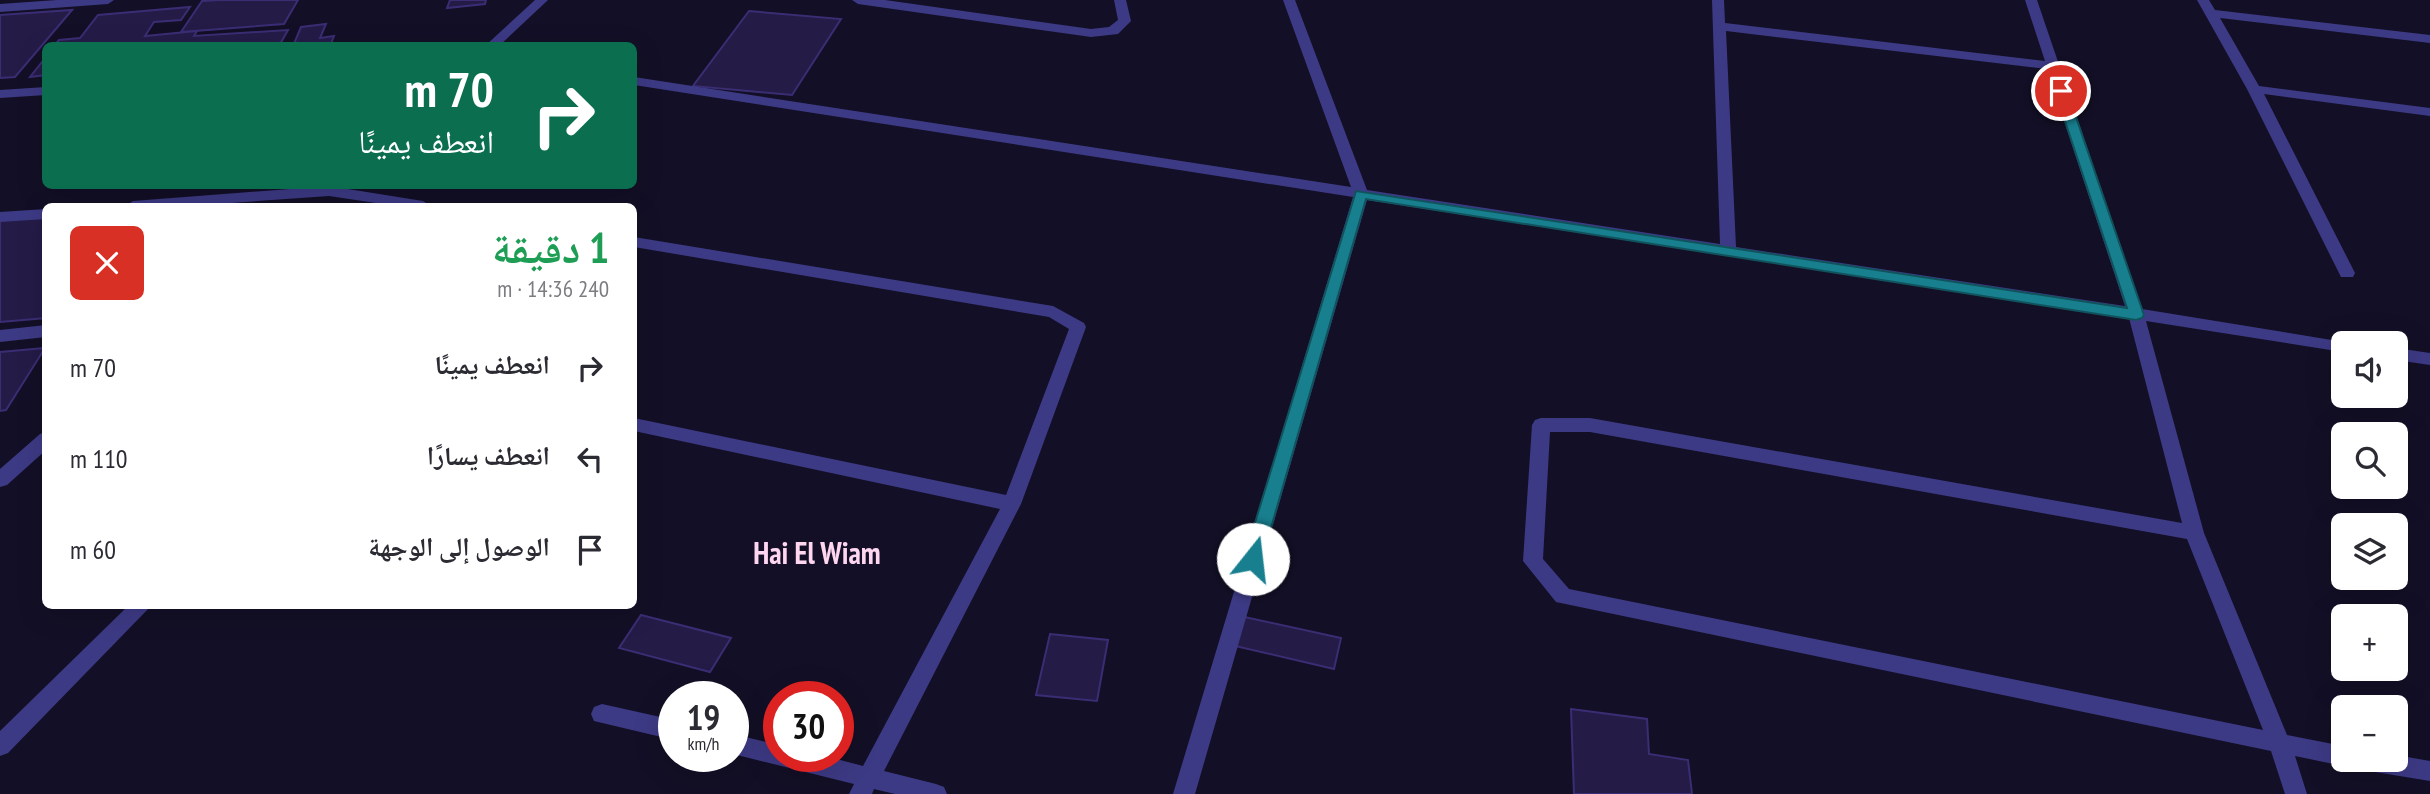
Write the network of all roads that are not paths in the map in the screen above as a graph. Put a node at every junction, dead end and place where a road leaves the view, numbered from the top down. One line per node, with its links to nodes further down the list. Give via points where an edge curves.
1 (107, 0): 9 (street)
2 (542, 0): 12 (street)
3 (858, 0): 4 (street, via 1091,33 1113,31 1125,21)
4 (1120, 0)
5 (1289, 0): 22 (street)
6 (1718, 0): 10 (street)
7 (2031, 0): 13 (street)
8 (2206, 7): 11 (street); 15 (street)
9 (0, 8)
10 (1719, 26): 13 (street); 29 (street)
11 (2430, 38)
12 (495, 42)
13 (2053, 66): 31 (street)
14 (637, 81): 22 (street)
15 (2254, 89): 18 (street); 30 (street)
16 (42, 91): 17 (street)
17 (0, 94)
18 (2430, 111)
19 (321, 189): 23 (street)
20 (331, 189): 24 (street)
21 (337, 189): 25 (street)
22 (1361, 194): 29 (street); 53 (street)
23 (165, 203)
24 (314, 203)
25 (408, 203)
26 (42, 214): 27 (street)
27 (0, 217)
28 (637, 243): 40 (street, via 1052,312 1078,327)
29 (1728, 251): 31 (street)
30 (2347, 273)
31 (2136, 315): 34 (street); 41 (street)
32 (42, 331): 33 (street)
33 (0, 336)
34 (2331, 344)
35 (2408, 356): 36 (street)
36 (2430, 359)
37 (637, 425): 40 (street)
38 (42, 443): 39 (street)
39 (0, 480)
40 (1012, 504): 51 (street)
41 (2194, 533): 45 (street); 45 (street, via 1590,425 1541,425 1533,561 1563,596)
42 (138, 609): 46 (street)
43 (602, 714): 44 (street)
44 (658, 726)
45 (2280, 745): 47 (street); 54 (street)
46 (0, 746)
47 (2331, 754)
48 (2408, 767): 49 (street)
49 (2430, 771)
50 (828, 772): 51 (street)
51 (864, 785): 52 (street)
52 (936, 794)
53 (1184, 794)
54 (2296, 794)

